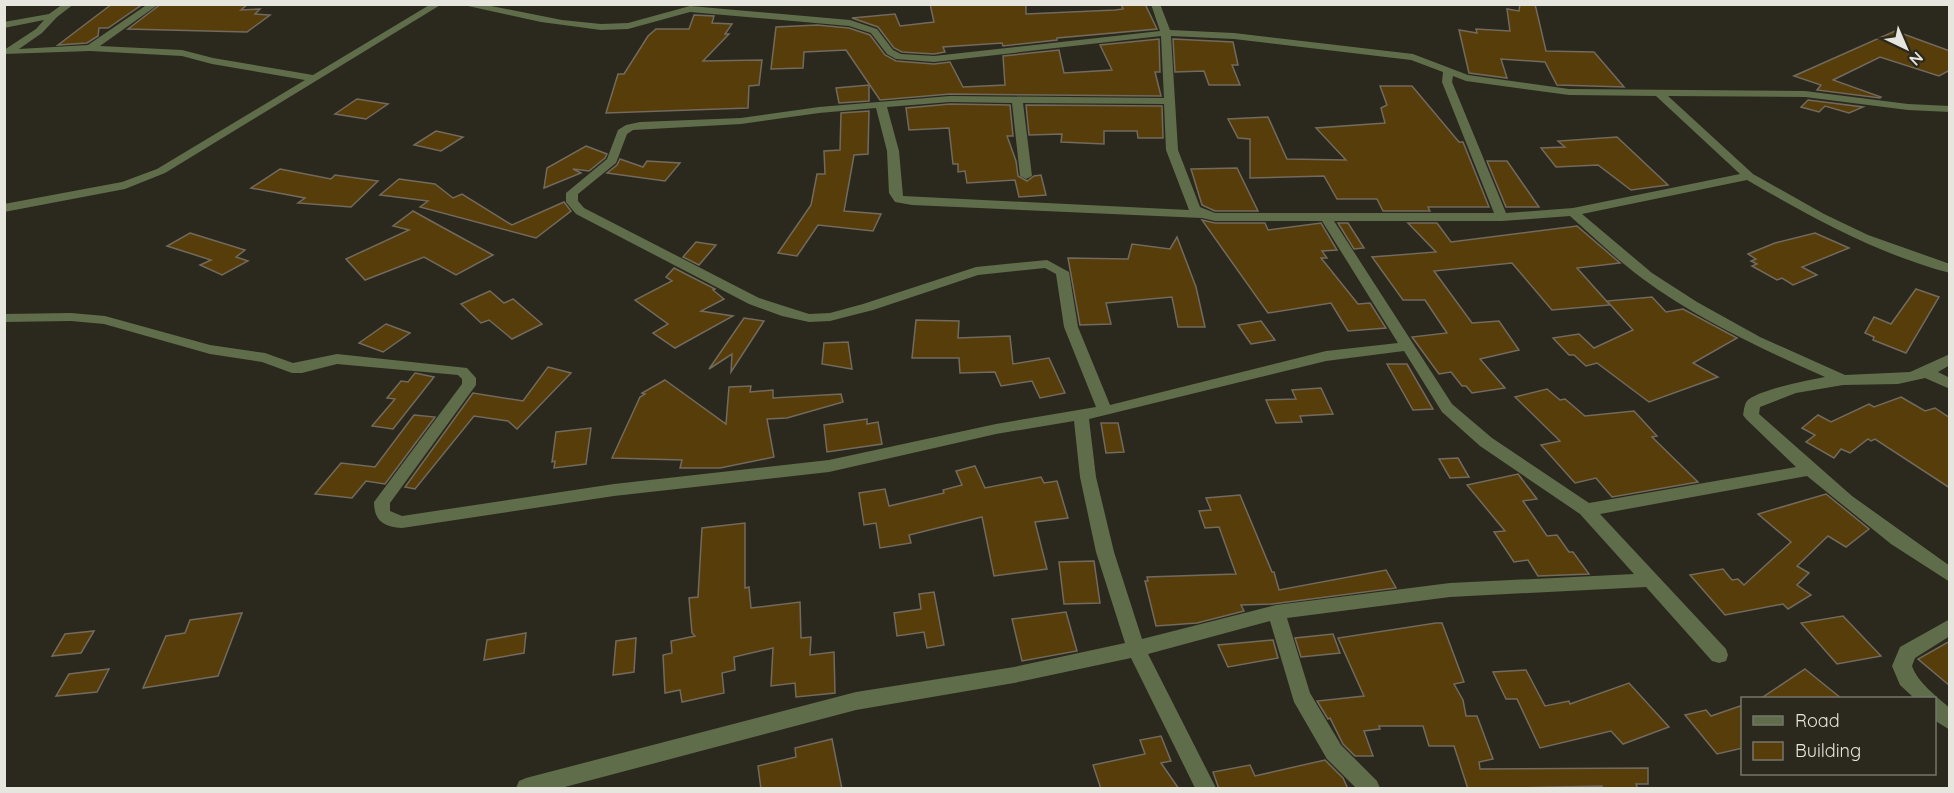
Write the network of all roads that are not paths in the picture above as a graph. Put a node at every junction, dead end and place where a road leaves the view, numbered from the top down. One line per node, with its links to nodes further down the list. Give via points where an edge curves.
1 (70, 4): 7 (street)
2 (155, 4): 10 (street)
3 (438, 4): 13 (street)
4 (464, 4): 6 (street, via 619,27 638,25)
5 (1155, 4): 9 (street)
6 (679, 7): 9 (street, via 850,23 874,30 890,52 910,59)
7 (52, 16): 8 (street); 11 (street, via 39,31)
8 (4, 26)
9 (1166, 33): 12 (street, via 1234,36 1413,57); 16 (street)
10 (90, 48): 11 (street); 13 (street, via 182,52)
11 (6, 52)
12 (1448, 72): 14 (street, via 1489,82 1569,92); 27 (street, via 1447,82)
13 (316, 79): 23 (street, via 142,180)
14 (1659, 93): 18 (street, via 1805,94); 22 (street)
15 (1017, 99): 16 (street); 17 (street, via 950,99); 21 (street)
16 (1170, 101): 25 (street, via 1172,150 1195,209)
17 (880, 106): 25 (street, via 893,151 899,199); 35 (street, via 741,121 630,127 622,132 612,161 572,193 572,202 580,211 754,301 809,318 868,307 976,271 1047,264 1062,272 1071,327)
18 (1908, 107): 19 (street); 20 (street)
19 (1950, 109)
20 (1950, 121)
21 (1026, 176)
22 (1749, 177): 24 (street); 28 (street, via 1864,238)
23 (4, 208)
24 (1573, 212): 27 (street); 33 (street, via 1647,276 1692,305 1755,340)
25 (1202, 214): 26 (street)
26 (1325, 216): 27 (street); 30 (street)
27 (1502, 217)
28 (1950, 269)
29 (4, 318): 36 (street, via 105,320 210,349 266,358 292,368 337,359 462,371 469,378 469,385 382,502 382,514 391,521 402,522 614,490 829,466 996,429)
30 (1409, 346): 35 (street, via 1326,357); 38 (street, via 1447,408 1486,442)
31 (1950, 358): 32 (street)
32 (1928, 374): 33 (street); 34 (street)
33 (1843, 380): 37 (street, via 1766,397 1753,404 1751,415)
34 (1950, 384)
35 (1105, 411): 36 (street)
36 (1081, 415): 43 (street, via 1088,477 1105,552)
37 (1811, 470): 38 (street); 39 (street, via 1909,549)
38 (1586, 510): 40 (street)
39 (1950, 575)
40 (1649, 580): 41 (street, via 1450,590); 44 (street)
41 (1276, 612): 43 (street); 50 (street, via 1301,696 1334,752)
42 (1945, 636): 45 (street, via 1907,653 1902,666 1907,679)
43 (1136, 649): 48 (street, via 1014,675 856,701); 49 (street)
44 (1719, 655)
45 (1924, 697)
46 (1936, 708): 47 (street)
47 (1950, 721)
48 (526, 789)
49 (1206, 789)
50 (1370, 789)

